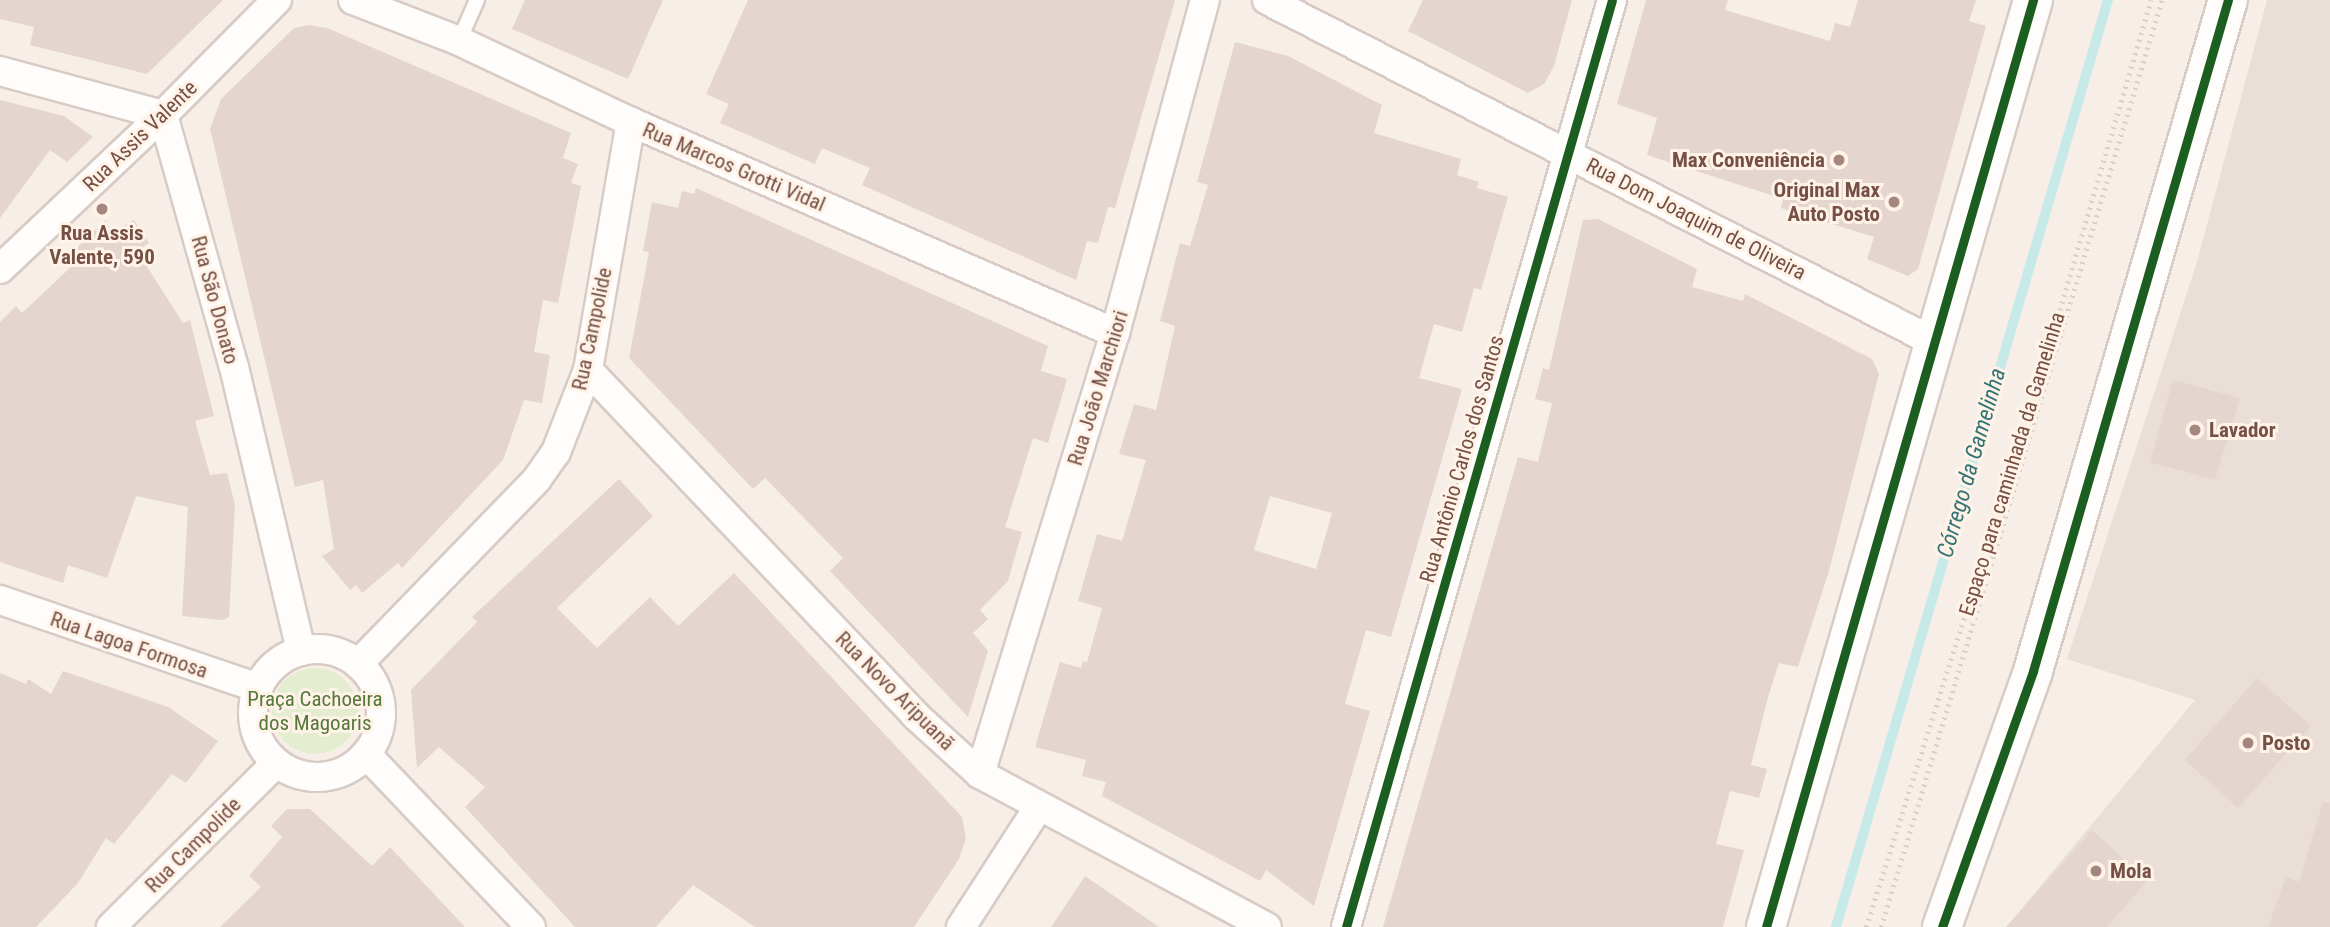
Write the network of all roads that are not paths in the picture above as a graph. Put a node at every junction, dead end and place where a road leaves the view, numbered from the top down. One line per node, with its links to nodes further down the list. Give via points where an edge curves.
1 (276, 0): 11 (street, Rua Assis Valente)
2 (353, 0): 9 (street, Rua Marcos Grotti Vidal)
3 (477, 0): 9 (lane)
4 (1205, 0): 15 (street, Rua João Marchiori)
5 (1267, 0): 13 (street, Rua Dom Joaquim de Oliveira)
6 (1612, 0): 13 (street, Rua Antônio Carlos dos Santos)
7 (2033, 0): 16 (main road)
8 (2228, 0): 32 (main road, via 2033,671)
9 (459, 41): 12 (street, Rua Marcos Grotti Vidal)
10 (0, 71): 11 (street)
11 (163, 115): 14 (street, Rua Assis Valente); 19 (street, Rua São Donato, via 233,368)
12 (631, 122): 15 (street, Rua Marcos Grotti Vidal); 17 (street, Rua Campolide)
13 (1568, 153): 16 (street, Rua Dom Joaquim de Oliveira); 30 (street, Rua Antônio Carlos dos Santos)
14 (0, 268)
15 (1115, 333): 24 (street, Rua João Marchiori)
16 (1936, 344): 31 (main road)
17 (588, 370): 20 (street, Rua Campolide, via 567,430 537,479); 24 (street, Rua Novo Aripuanã, via 916,716)
18 (0, 600): 21 (street, Rua Lagoa Formosa)
19 (301, 651): 20 (street, via 336,652); 21 (street, via 276,663)
20 (358, 664): 22 (street, via 370,678 380,705 377,734)
21 (258, 688): 23 (street, via 253,716 256,733)
22 (366, 754): 23 (street, via 344,772 327,777 292,772); 27 (street)
23 (276, 763): 26 (street, Rua Campolide)
24 (980, 774): 25 (street, Rua Novo Aripuanã)
25 (1038, 808): 28 (street); 29 (street, Rua Novo Aripuanã)
26 (111, 927)
27 (531, 927)
28 (961, 927)
29 (1267, 927)
30 (1346, 927)
31 (1766, 927)
32 (1942, 927)

